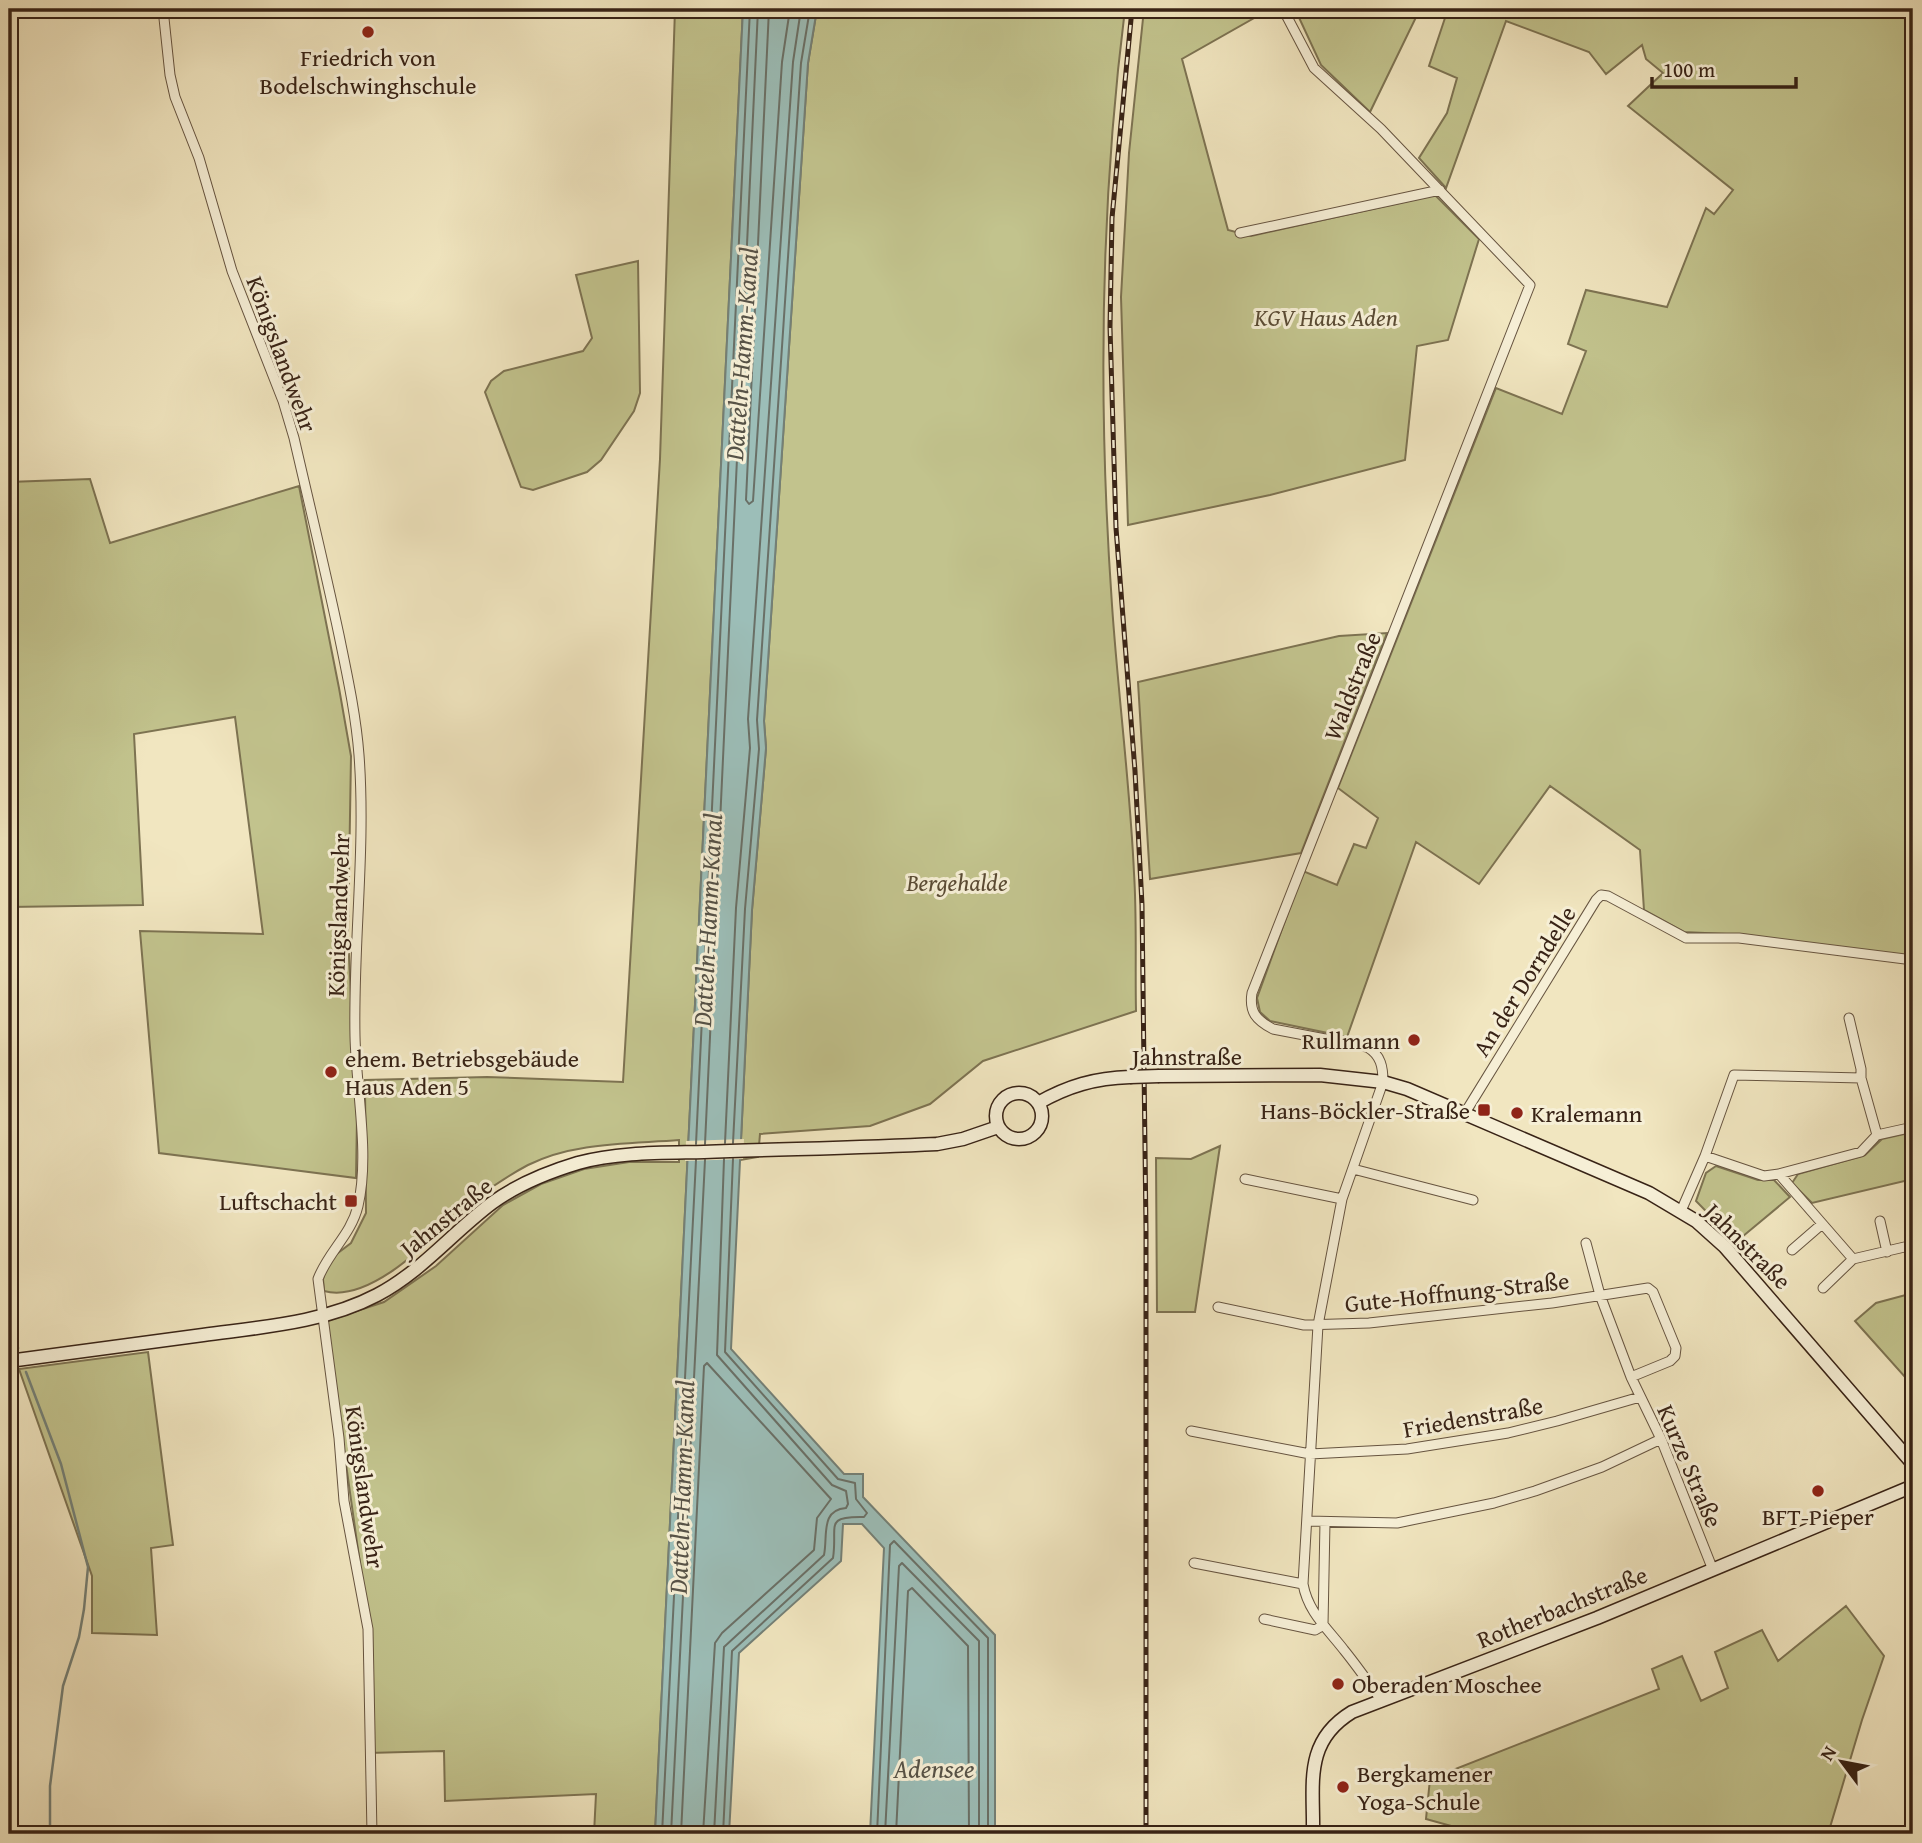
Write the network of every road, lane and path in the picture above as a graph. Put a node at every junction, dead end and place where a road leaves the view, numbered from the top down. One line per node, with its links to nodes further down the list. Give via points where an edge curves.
1 (163, 9): 31 (street, Königslandwehr, via 175,97 199,158 232,271 294,438 350,687 359,755 355,1038 362,1175 354,1217 318,1279)
2 (1284, 11): 3 (street, via 1314,68)
3 (1440, 190): 4 (street); 8 (street, Waldstraße, via 1530,285 1250,1005 1261,1023 1273,1029 1367,1047 1382,1065)
4 (1240, 233)
5 (1913, 960): 10 (street, An der Dorndelle, via 1739,938 1686,937 1601,895)
6 (1849, 1018): 7 (street)
7 (1861, 1079): 13 (street); 14 (street, via 1734,1075)
8 (1383, 1082): 9 (main road, Jahnstraße, bridge, via 1320,1075 1105,1077 1082,1082); 10 (main road, Jahnstraße); 15 (street)
9 (1038, 1103): 11 (main road, via 1028,1095 1009,1095 996,1112); 11 (main road, via 1041,1122 1028,1137 1008,1136)
10 (1465, 1113): 20 (main road, Jahnstraße)
11 (999, 1127): 31 (main road, Jahnstraße, via 937,1144 592,1160 534,1179 494,1202 397,1283)
12 (1913, 1127): 13 (street)
13 (1877, 1135): 16 (street, via 1861,1153)
14 (1705, 1156): 16 (street, via 1764,1176); 20 (street)
15 (1353, 1169): 18 (street); 19 (street)
16 (1779, 1174): 22 (street)
17 (1245, 1179): 18 (street)
18 (1342, 1199): 32 (street)
19 (1473, 1200)
20 (1681, 1211): 39 (main road, Jahnstraße, via 1725,1247)
21 (1880, 1221): 26 (street)
22 (1822, 1224): 25 (street); 27 (street)
23 (1586, 1244): 29 (street, Kurze Straße)
24 (1913, 1245): 26 (street)
25 (1792, 1250)
26 (1887, 1252): 27 (street)
27 (1853, 1259): 28 (street)
28 (1823, 1288)
29 (1600, 1295): 32 (street, Gute-Hoffnung-Straße, via 1416,1320); 34 (street, Kurze Straße); 34 (street, via 1648,1288 1676,1348 1670,1361)
30 (1218, 1307): 32 (street)
31 (321, 1316): 33 (main road, Jahnstraße); 50 (street, Königslandwehr, via 345,1501 368,1629)
32 (1318, 1325): 38 (street)
33 (9, 1361)
34 (1631, 1377): 35 (street, Kurze Straße)
35 (1640, 1396): 37 (street, Kurze Straße); 38 (street, Friedenstraße, via 1557,1421 1457,1443)
36 (1191, 1432): 38 (street)
37 (1661, 1439): 43 (street, via 1602,1467 1494,1503 1397,1523); 45 (street, Kurze Straße)
38 (1310, 1454): 42 (street)
39 (1913, 1464)
40 (1913, 1472): 41 (main road)
41 (1913, 1485): 45 (main road, Rotherbachstraße)
42 (1308, 1521): 43 (street); 46 (street)
43 (1325, 1522): 48 (street)
44 (1194, 1563): 46 (street)
45 (1713, 1570): 49 (main road, Rotherbachstraße)
46 (1303, 1584): 48 (street)
47 (1264, 1619): 48 (street, via 1315,1630)
48 (1322, 1626): 49 (street)
49 (1381, 1700): 51 (main road, Rotherbachstraße, via 1341,1719 1320,1744 1313,1765)
50 (372, 1834)
51 (1313, 1834)

